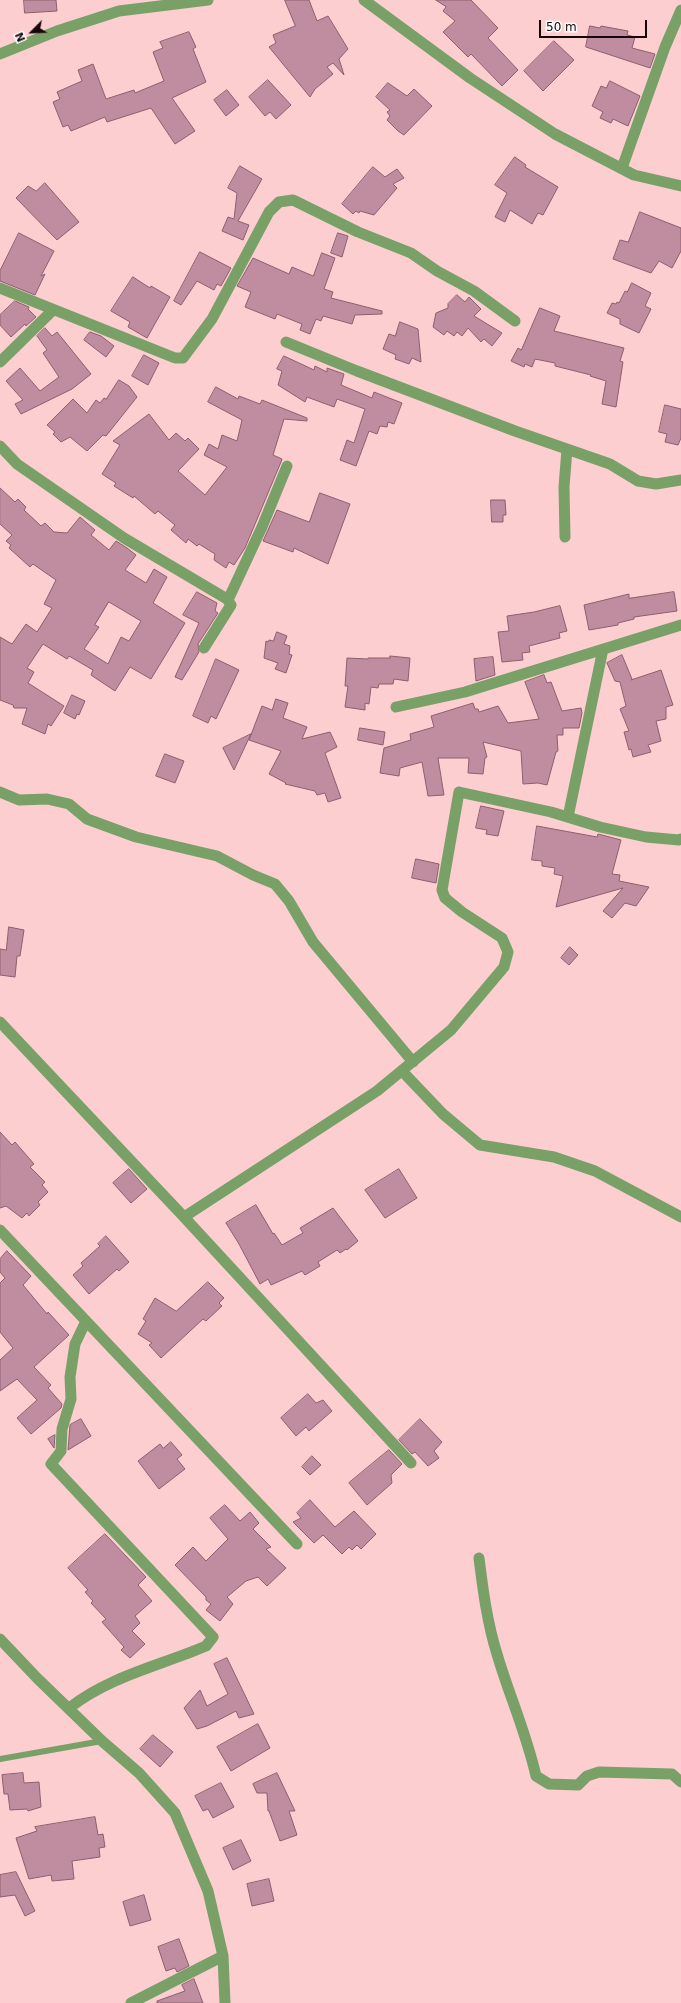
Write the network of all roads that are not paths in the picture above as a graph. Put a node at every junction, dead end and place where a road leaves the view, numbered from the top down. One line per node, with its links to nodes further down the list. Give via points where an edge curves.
1 (208, 0): 4 (street, via 119,11 57,31)
2 (364, 0): 5 (street, via 470,78 555,134)
3 (681, 10): 5 (street, via 665,47)
4 (0, 54)
5 (622, 168): 6 (street, via 634,175)
6 (681, 186)
7 (0, 288): 8 (street)
8 (53, 310): 9 (street, via 175,358 184,358 212,319 269,212 279,202 293,200 358,232 411,253 474,291); 11 (street)
9 (515, 321)
10 (286, 342): 13 (street)
11 (0, 362)
12 (0, 446): 17 (street, via 17,464 124,538)
13 (567, 449): 15 (street, via 610,464 638,482 656,484); 16 (street, via 564,487)
14 (287, 466): 17 (street)
15 (681, 480)
16 (565, 537)
17 (228, 600): 19 (street, via 232,605)
18 (681, 625): 20 (street)
19 (204, 648)
20 (603, 649): 21 (street, via 465,692); 23 (street)
21 (396, 707)
22 (0, 792): 26 (street, via 19,800 47,799 69,804 94,822 136,837 217,856 276,884 289,900 313,942)
23 (568, 817): 24 (street, via 646,838); 26 (street, via 459,792 442,890 444,898 502,938 508,952 504,967 451,1030)
24 (681, 839)
25 (0, 1022): 28 (street)
26 (413, 1062): 27 (street)
27 (402, 1071): 28 (street, via 377,1091); 29 (street, via 443,1114 480,1145 554,1157 595,1171)
28 (184, 1217): 32 (street)
29 (681, 1217)
30 (0, 1230): 31 (street)
31 (86, 1321): 33 (street); 36 (street, via 75,1344 70,1377 72,1399 62,1429 61,1451 51,1464 214,1637 206,1646 129,1673 103,1685)
32 (411, 1463)
33 (297, 1544)
34 (479, 1558): 39 (street, via 485,1608 496,1654 517,1709 536,1776 549,1784 578,1785 587,1776 599,1772 672,1774)
35 (0, 1639): 36 (street)
36 (69, 1708): 37 (street)
37 (102, 1741): 38 (lane); 40 (street, via 139,1774 175,1813 208,1891)
38 (0, 1758)
39 (681, 1782)
40 (223, 1956): 41 (street); 42 (street)
41 (131, 2003)
42 (225, 2003)

